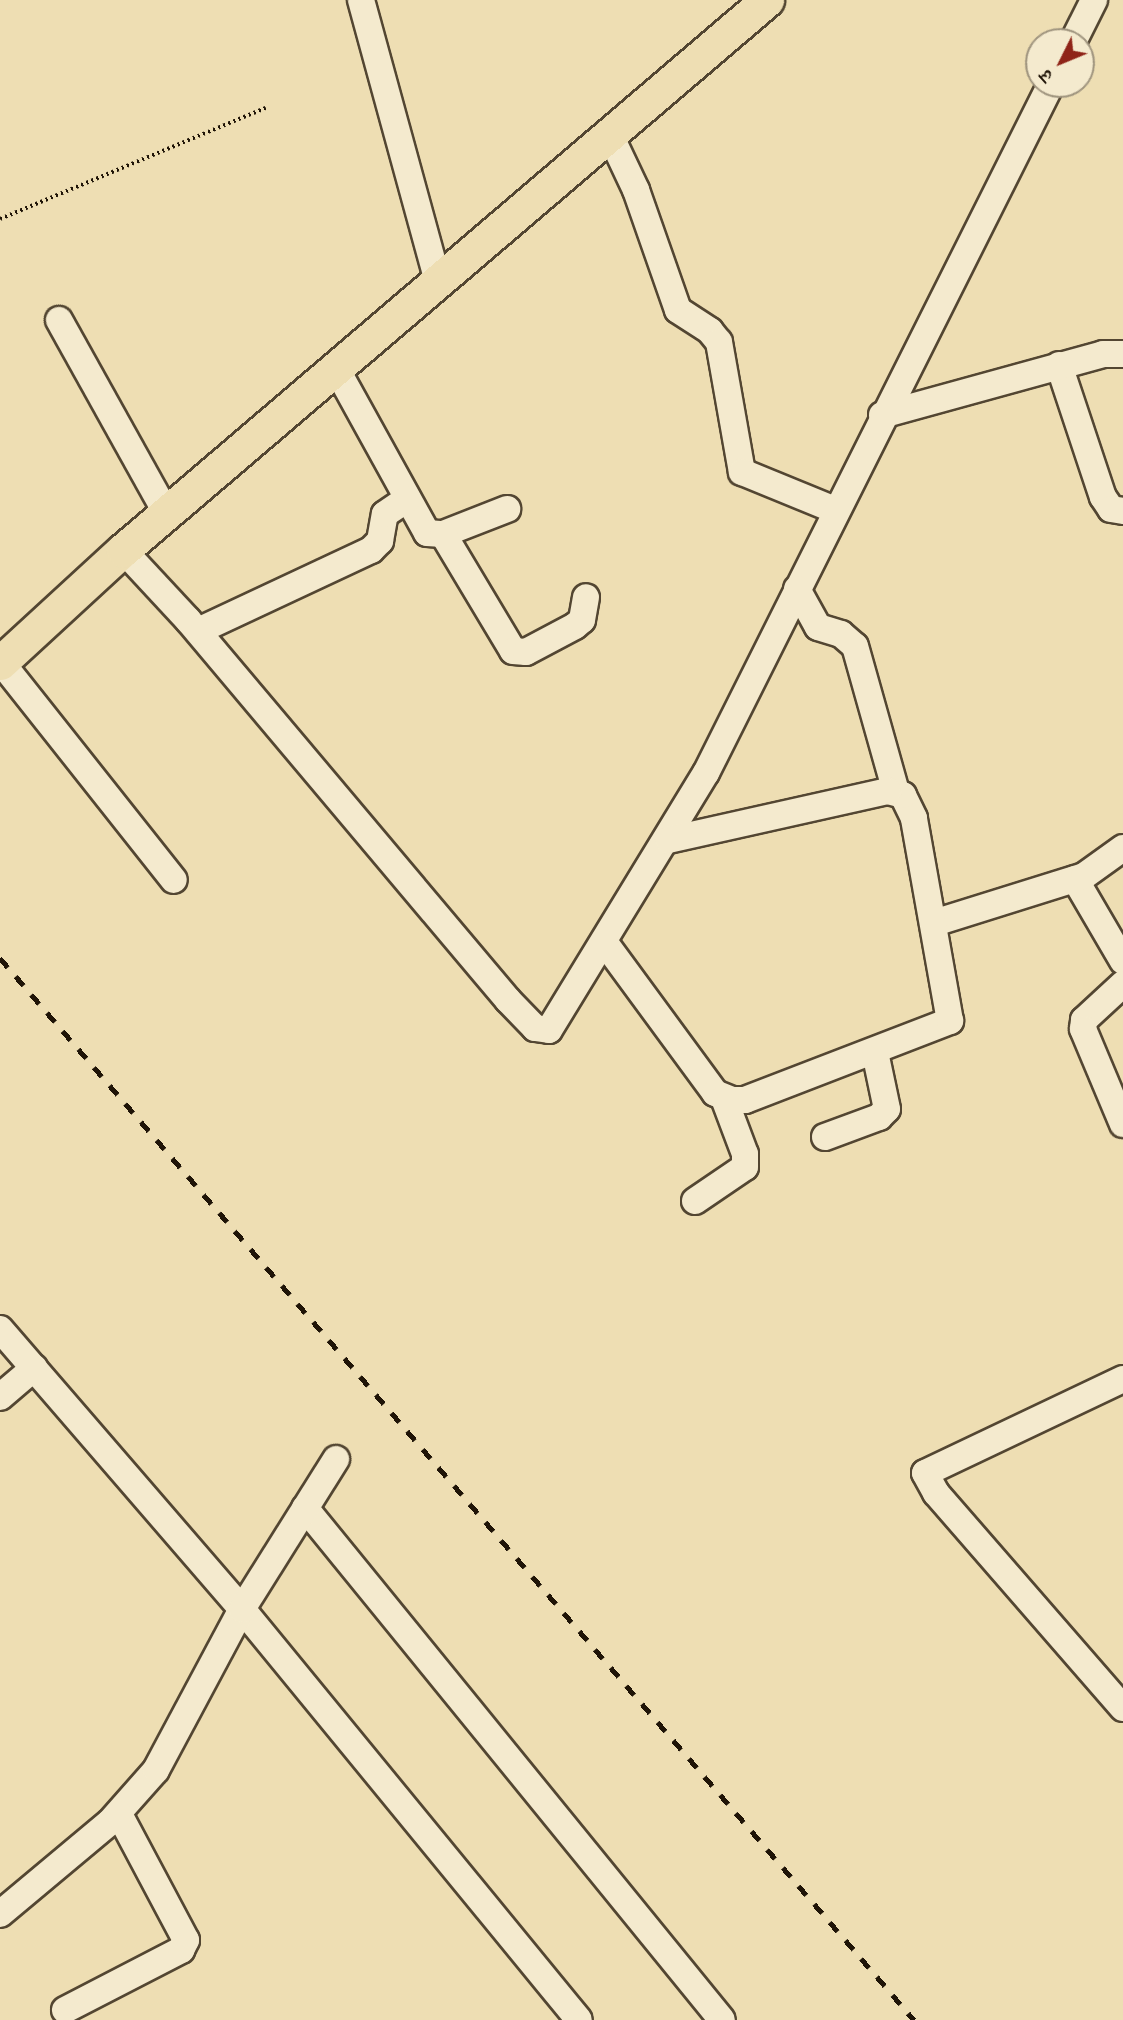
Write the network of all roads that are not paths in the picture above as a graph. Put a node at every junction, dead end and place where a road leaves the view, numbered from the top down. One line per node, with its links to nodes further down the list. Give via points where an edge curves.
1 (361, 0): 7 (street)
2 (767, 0): 6 (main road)
3 (1094, 0): 4 (street)
4 (1080, 28)
5 (1044, 98): 12 (street)
6 (611, 137): 7 (main road); 15 (street, via 640,201 675,303 681,314 710,331 719,342 742,472)
7 (438, 281): 11 (main road)
8 (59, 320): 17 (street)
9 (1123, 355): 10 (street, via 1103,354)
10 (1059, 365): 12 (street); 16 (street, via 1102,497 1111,509)
11 (337, 370): 13 (street); 17 (main road)
12 (883, 415): 15 (street)
13 (407, 499): 18 (street, via 427,533); 22 (street, via 385,514 380,541 371,550)
14 (507, 509): 18 (street)
15 (835, 510): 20 (street)
16 (1123, 511)
17 (167, 514): 19 (main road)
18 (443, 534): 21 (street, via 513,651 526,652 575,626 582,620)
19 (123, 550): 22 (street); 23 (main road)
20 (797, 589): 24 (street, via 818,627 841,634 855,646); 25 (street)
21 (586, 597)
22 (198, 631): 30 (street, via 535,1028 542,1032 555,1026)
23 (1, 662): 28 (street)
24 (895, 792): 25 (street); 29 (street, via 910,805)
25 (668, 840): 30 (street)
26 (1123, 848): 27 (street, via 1098,869)
27 (1075, 879): 29 (street); 31 (street)
28 (174, 880)
29 (934, 923): 33 (street, via 950,1021)
30 (605, 943): 34 (street)
31 (1123, 961)
32 (1123, 984): 35 (street, via 1084,1020 1083,1029)
33 (875, 1052): 34 (street, via 745,1100); 36 (street, via 887,1109 878,1117)
34 (723, 1098): 37 (street, via 746,1167)
35 (1123, 1124)
36 (825, 1137)
37 (695, 1200)
38 (0, 1329): 39 (street)
39 (34, 1368): 41 (street); 44 (street)
40 (1123, 1379): 45 (street, via 925,1473 936,1493)
41 (0, 1397)
42 (336, 1459): 43 (street)
43 (306, 1508): 44 (street); 50 (street)
44 (242, 1609): 46 (street, via 156,1770); 49 (street)
45 (1120, 1701)
46 (119, 1814): 47 (street); 48 (street, via 186,1940 181,1950)
47 (0, 1914)
48 (65, 2010)
49 (579, 2020)
50 (722, 2020)

